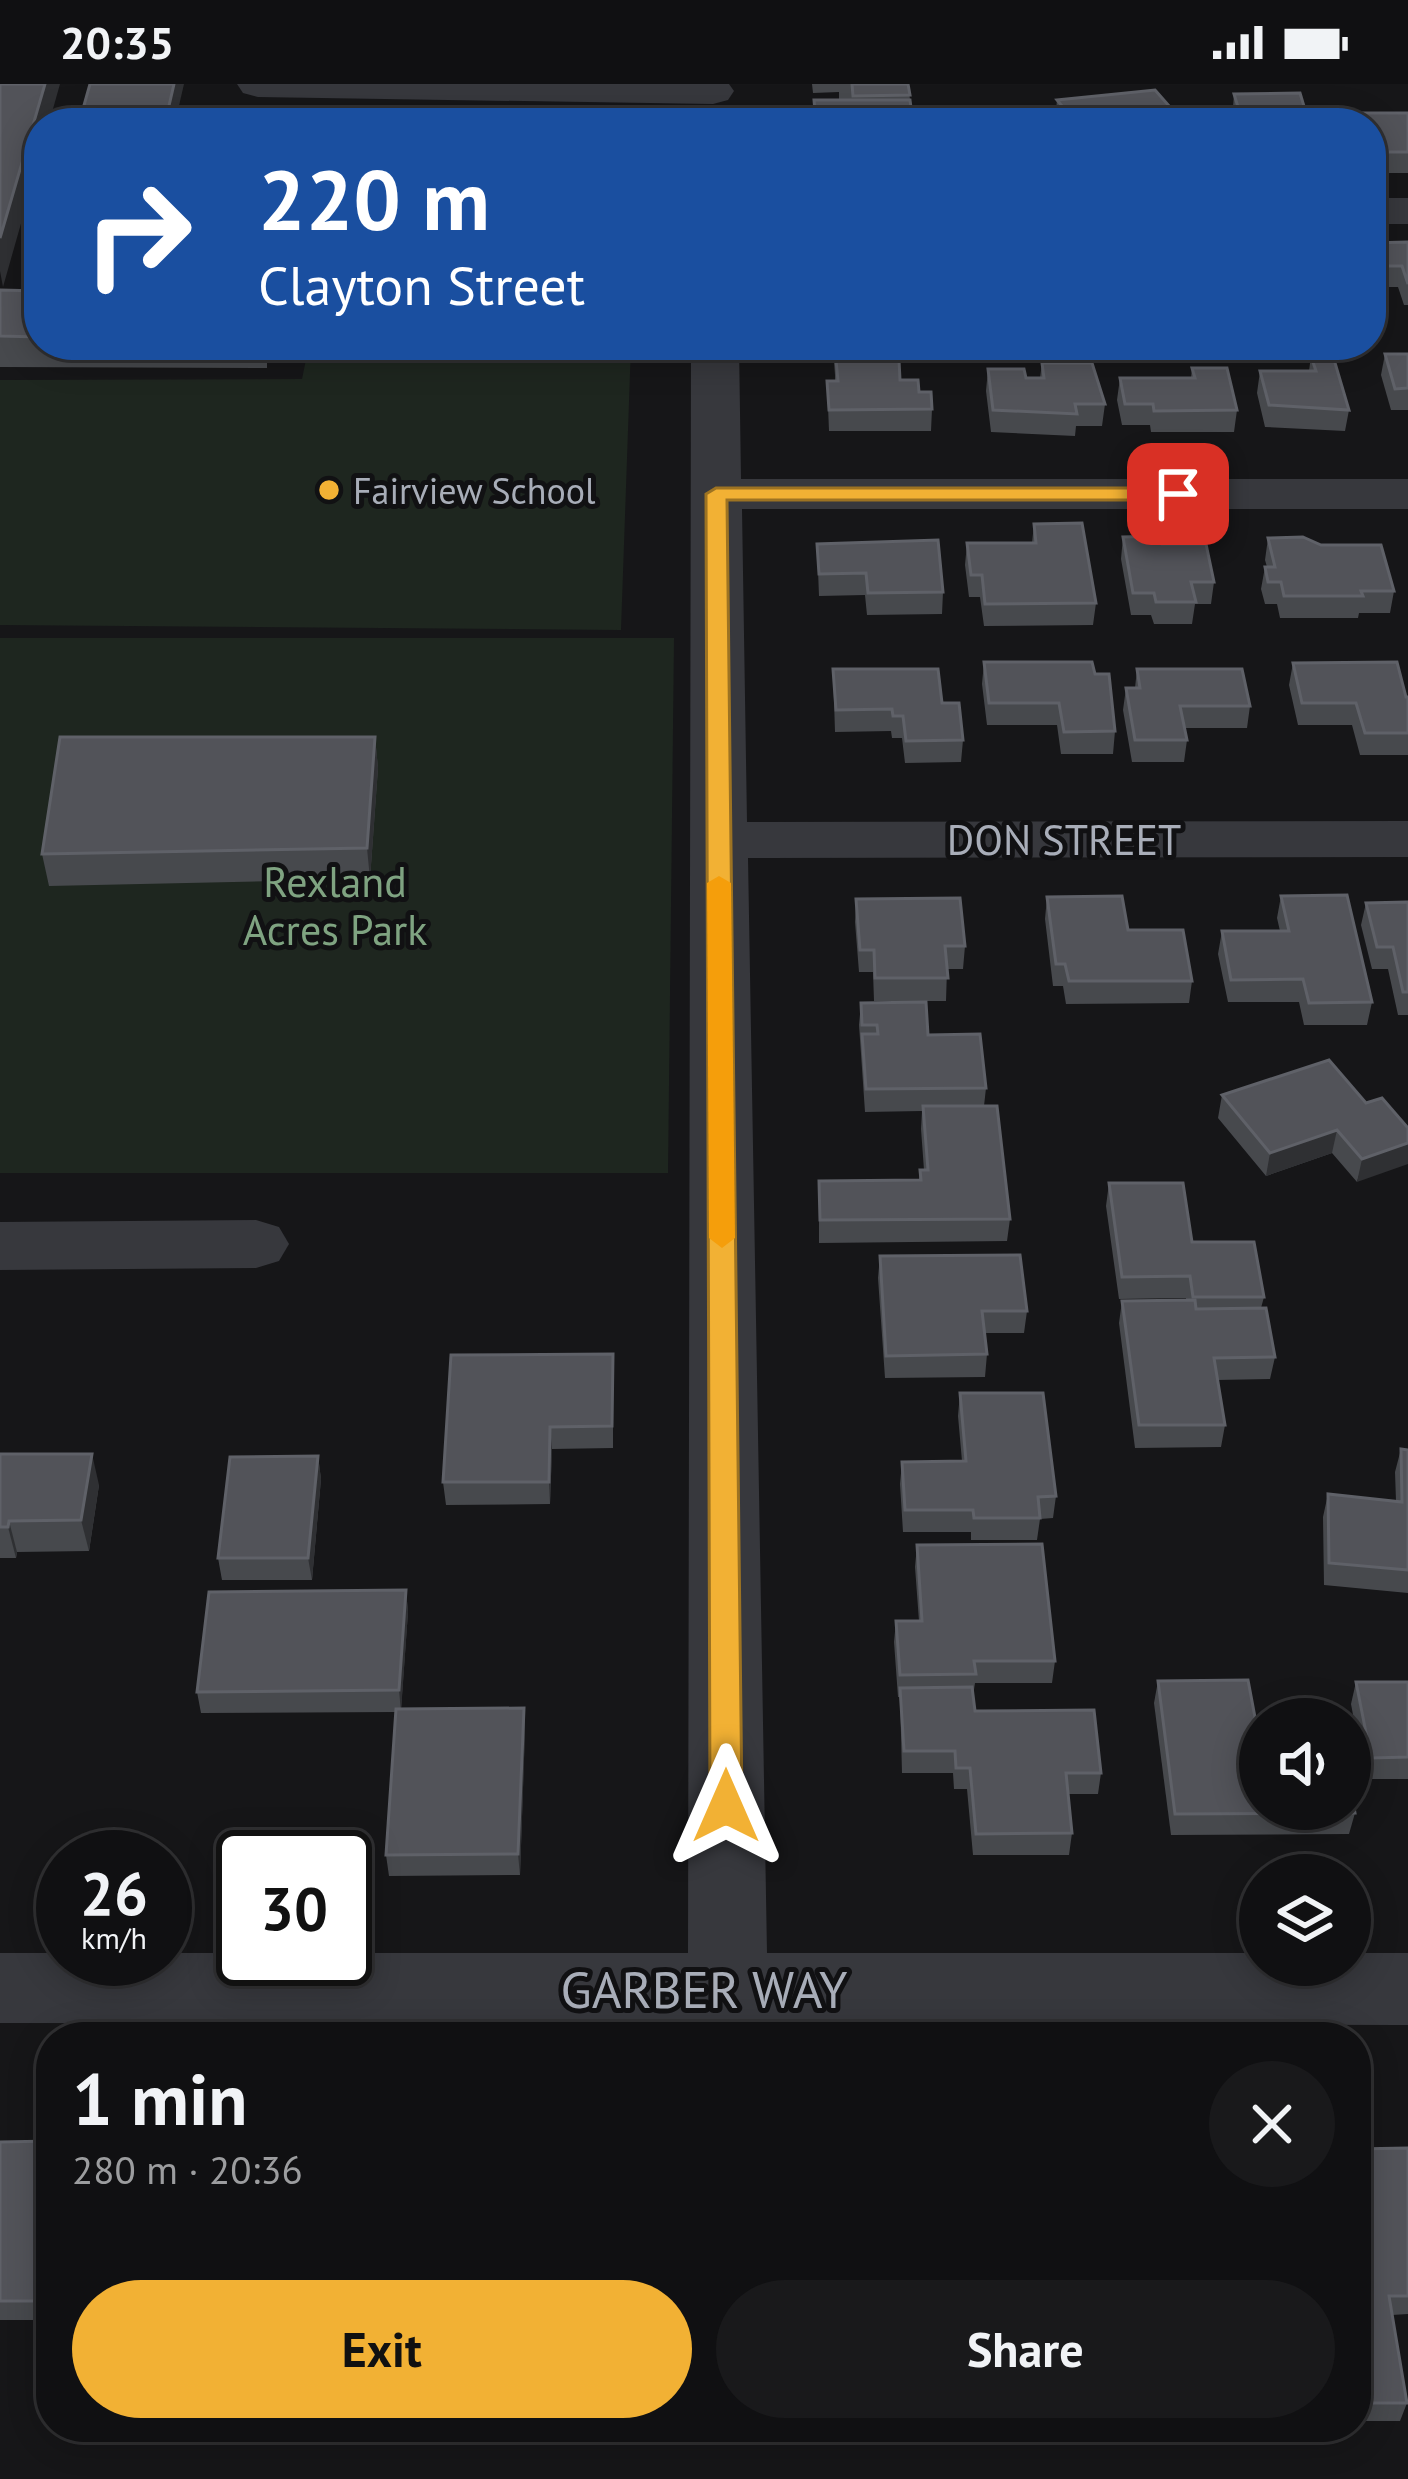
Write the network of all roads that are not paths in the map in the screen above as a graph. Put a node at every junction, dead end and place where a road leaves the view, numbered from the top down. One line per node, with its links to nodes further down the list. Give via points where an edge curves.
1 (258, 84): 2 (street)
2 (713, 99)
3 (716, 360): 4 (street)
4 (716, 494): 5 (street); 7 (street)
5 (1408, 494)
6 (1408, 839): 7 (street, DON STREET)
7 (719, 840): 11 (street)
8 (256, 1244): 9 (street)
9 (0, 1246)
10 (0, 1988): 11 (street, GARBER WAY)
11 (728, 1989): 12 (street, GARBER WAY)
12 (1408, 1989)

